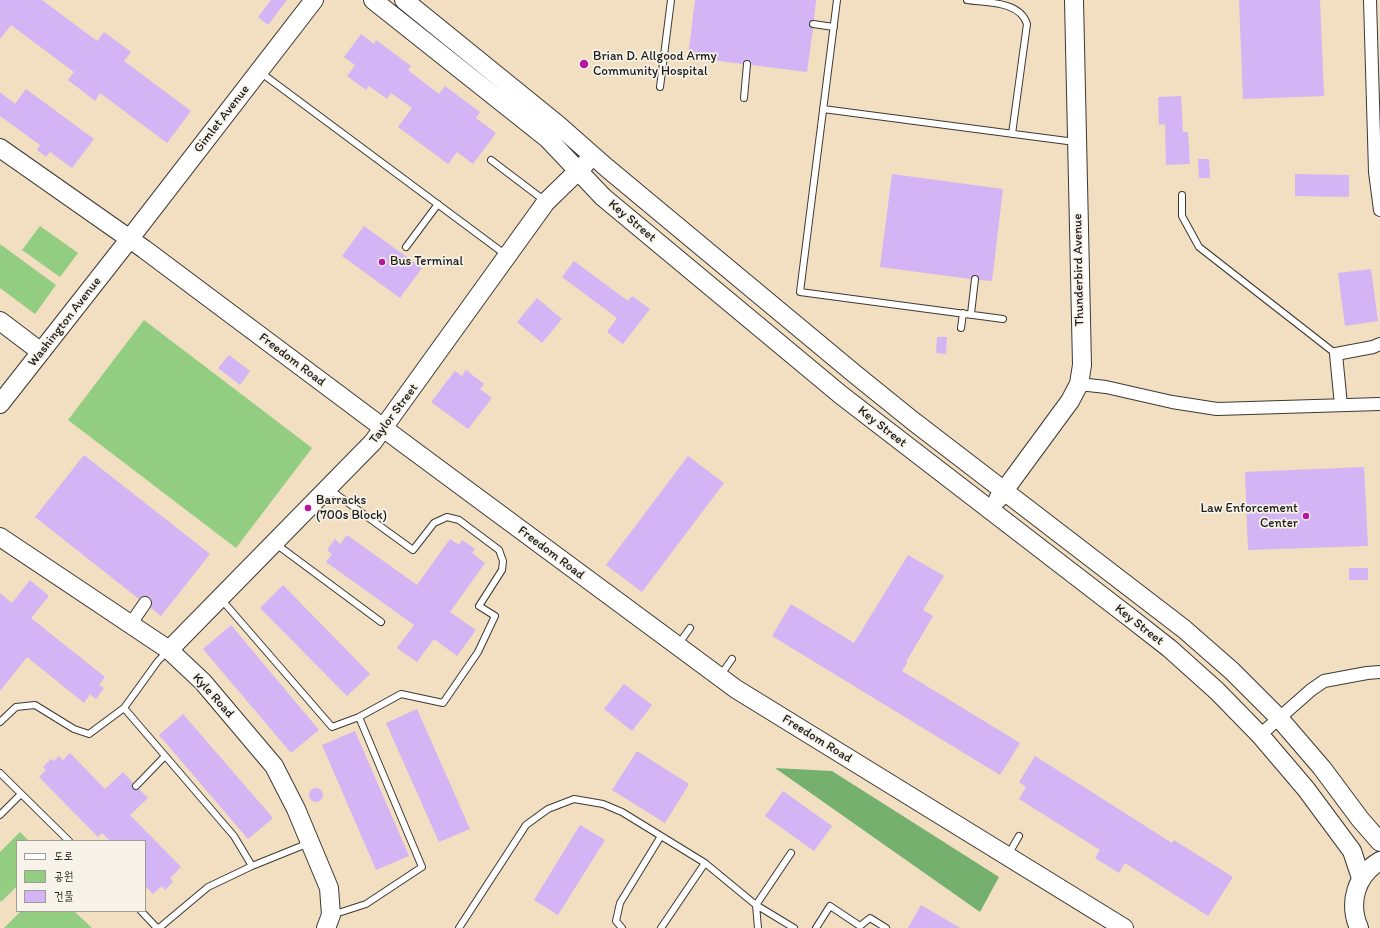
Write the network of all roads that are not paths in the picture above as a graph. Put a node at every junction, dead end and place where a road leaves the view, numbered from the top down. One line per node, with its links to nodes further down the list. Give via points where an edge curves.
1 (314, 0): 12 (street, Gimlet Avenue)
2 (373, 0): 21 (street, Key Street, via 548,139)
3 (404, 0): 19 (street, Key Street)
4 (671, 0): 13 (lane)
5 (837, 0): 10 (lane)
6 (967, 0): 16 (lane, via 1011,7 1025,17 1027,24)
7 (1074, 0): 17 (street, Thunderbird Avenue)
8 (1370, 0): 25 (street, via 1375,172)
9 (813, 24): 10 (lane)
10 (834, 27): 15 (lane)
11 (747, 64): 14 (lane)
12 (259, 72): 24 (lane); 26 (street, Gimlet Avenue)
13 (660, 87)
14 (744, 98)
15 (823, 109): 16 (lane); 30 (lane, via 800,292)
16 (1012, 134): 17 (lane)
17 (1076, 142): 38 (street, Thunderbird Avenue, via 1082,365)
18 (0, 148): 26 (street, Freedom Road)
19 (593, 156): 21 (street, Taylor Street); 44 (street, Key Street, via 862,380)
20 (491, 160): 23 (lane)
21 (578, 171): 23 (street, Taylor Street); 45 (street, Key Street, via 603,197 841,395)
22 (1182, 195): 37 (lane, via 1182,216 1199,247)
23 (546, 202): 28 (street, Taylor Street)
24 (438, 204): 27 (lane); 28 (lane)
25 (1380, 210)
26 (130, 239): 36 (street, Washington Avenue); 42 (street, Freedom Road)
27 (406, 247)
28 (507, 256): 42 (street, Taylor Street)
29 (975, 279): 31 (lane)
30 (963, 313): 31 (lane); 34 (lane)
31 (971, 314): 32 (lane)
32 (1003, 318)
33 (0, 320): 36 (street)
34 (962, 328)
35 (1380, 344): 37 (street)
36 (41, 352): 39 (street, Washington Avenue)
37 (1336, 354): 41 (street)
38 (1079, 384): 41 (street, via 1217,409); 44 (street, Thunderbird Avenue, via 1070,401)
39 (0, 404)
40 (1380, 404): 41 (street)
41 (1341, 405)
42 (383, 429): 43 (street, Taylor Street); 53 (street, Freedom Road)
43 (328, 488): 47 (street, Taylor Street); 59 (lane, via 413,550 434,523 447,517 459,520 499,550 503,561 502,570 479,606 495,616 478,652 443,703 401,694)
44 (1005, 491): 45 (street, Thunderbird Avenue); 60 (street, Key Street, via 1184,629 1232,671)
45 (990, 511): 62 (street, Key Street, via 1169,648 1217,691)
46 (0, 537): 51 (street, Kyle Road)
47 (275, 543): 48 (street, Taylor Street); 50 (lane)
48 (220, 598): 54 (street, Taylor Street); 59 (lane, via 332,727)
49 (145, 604): 51 (street)
50 (381, 622)
51 (130, 625): 54 (street, Kyle Road)
52 (690, 628): 53 (lane)
53 (677, 647): 57 (street, Freedom Road)
54 (168, 650): 58 (lane); 71 (street, Kyle Road, via 202,682 274,766)
55 (732, 659): 57 (lane)
56 (1380, 672): 60 (street, via 1324,681)
57 (719, 678): 74 (street, Freedom Road)
58 (124, 708): 61 (lane, via 89,734 35,705 16,707); 63 (lane)
59 (359, 717): 81 (lane, via 422,867 366,904)
60 (1279, 718): 62 (street); 72 (street, Key Street)
61 (0, 722)
62 (1260, 735): 78 (street, Key Street, via 1306,789 1352,851)
63 (165, 756): 65 (lane); 77 (lane, via 234,836)
64 (0, 773): 66 (lane)
65 (136, 786)
66 (21, 794): 67 (lane); 70 (lane)
67 (0, 815)
68 (661, 836): 76 (lane); 84 (lane, via 622,812 603,804 574,799 548,809 526,825); 85 (lane, via 620,903 616,921)
69 (1019, 836): 74 (lane)
70 (68, 840)
71 (310, 842): 77 (lane); 81 (street, Kyle Road, via 328,888)
72 (1380, 842)
73 (791, 853): 79 (lane)
74 (1007, 857): 91 (street, Freedom Road)
75 (1380, 861): 78 (street)
76 (705, 863): 79 (lane); 86 (lane)
77 (252, 866): 83 (lane, via 208,887)
78 (1362, 878): 82 (street, via 1354,898)
79 (756, 905): 87 (lane); 88 (lane)
80 (142, 912): 83 (lane)
81 (328, 922)
82 (1356, 925)
83 (158, 928)
84 (459, 928)
85 (622, 928)
86 (661, 928)
87 (758, 928)
88 (794, 928)
89 (816, 928): 90 (lane, via 830,906 860,926 870,918)
90 (886, 928)
91 (1124, 928)

